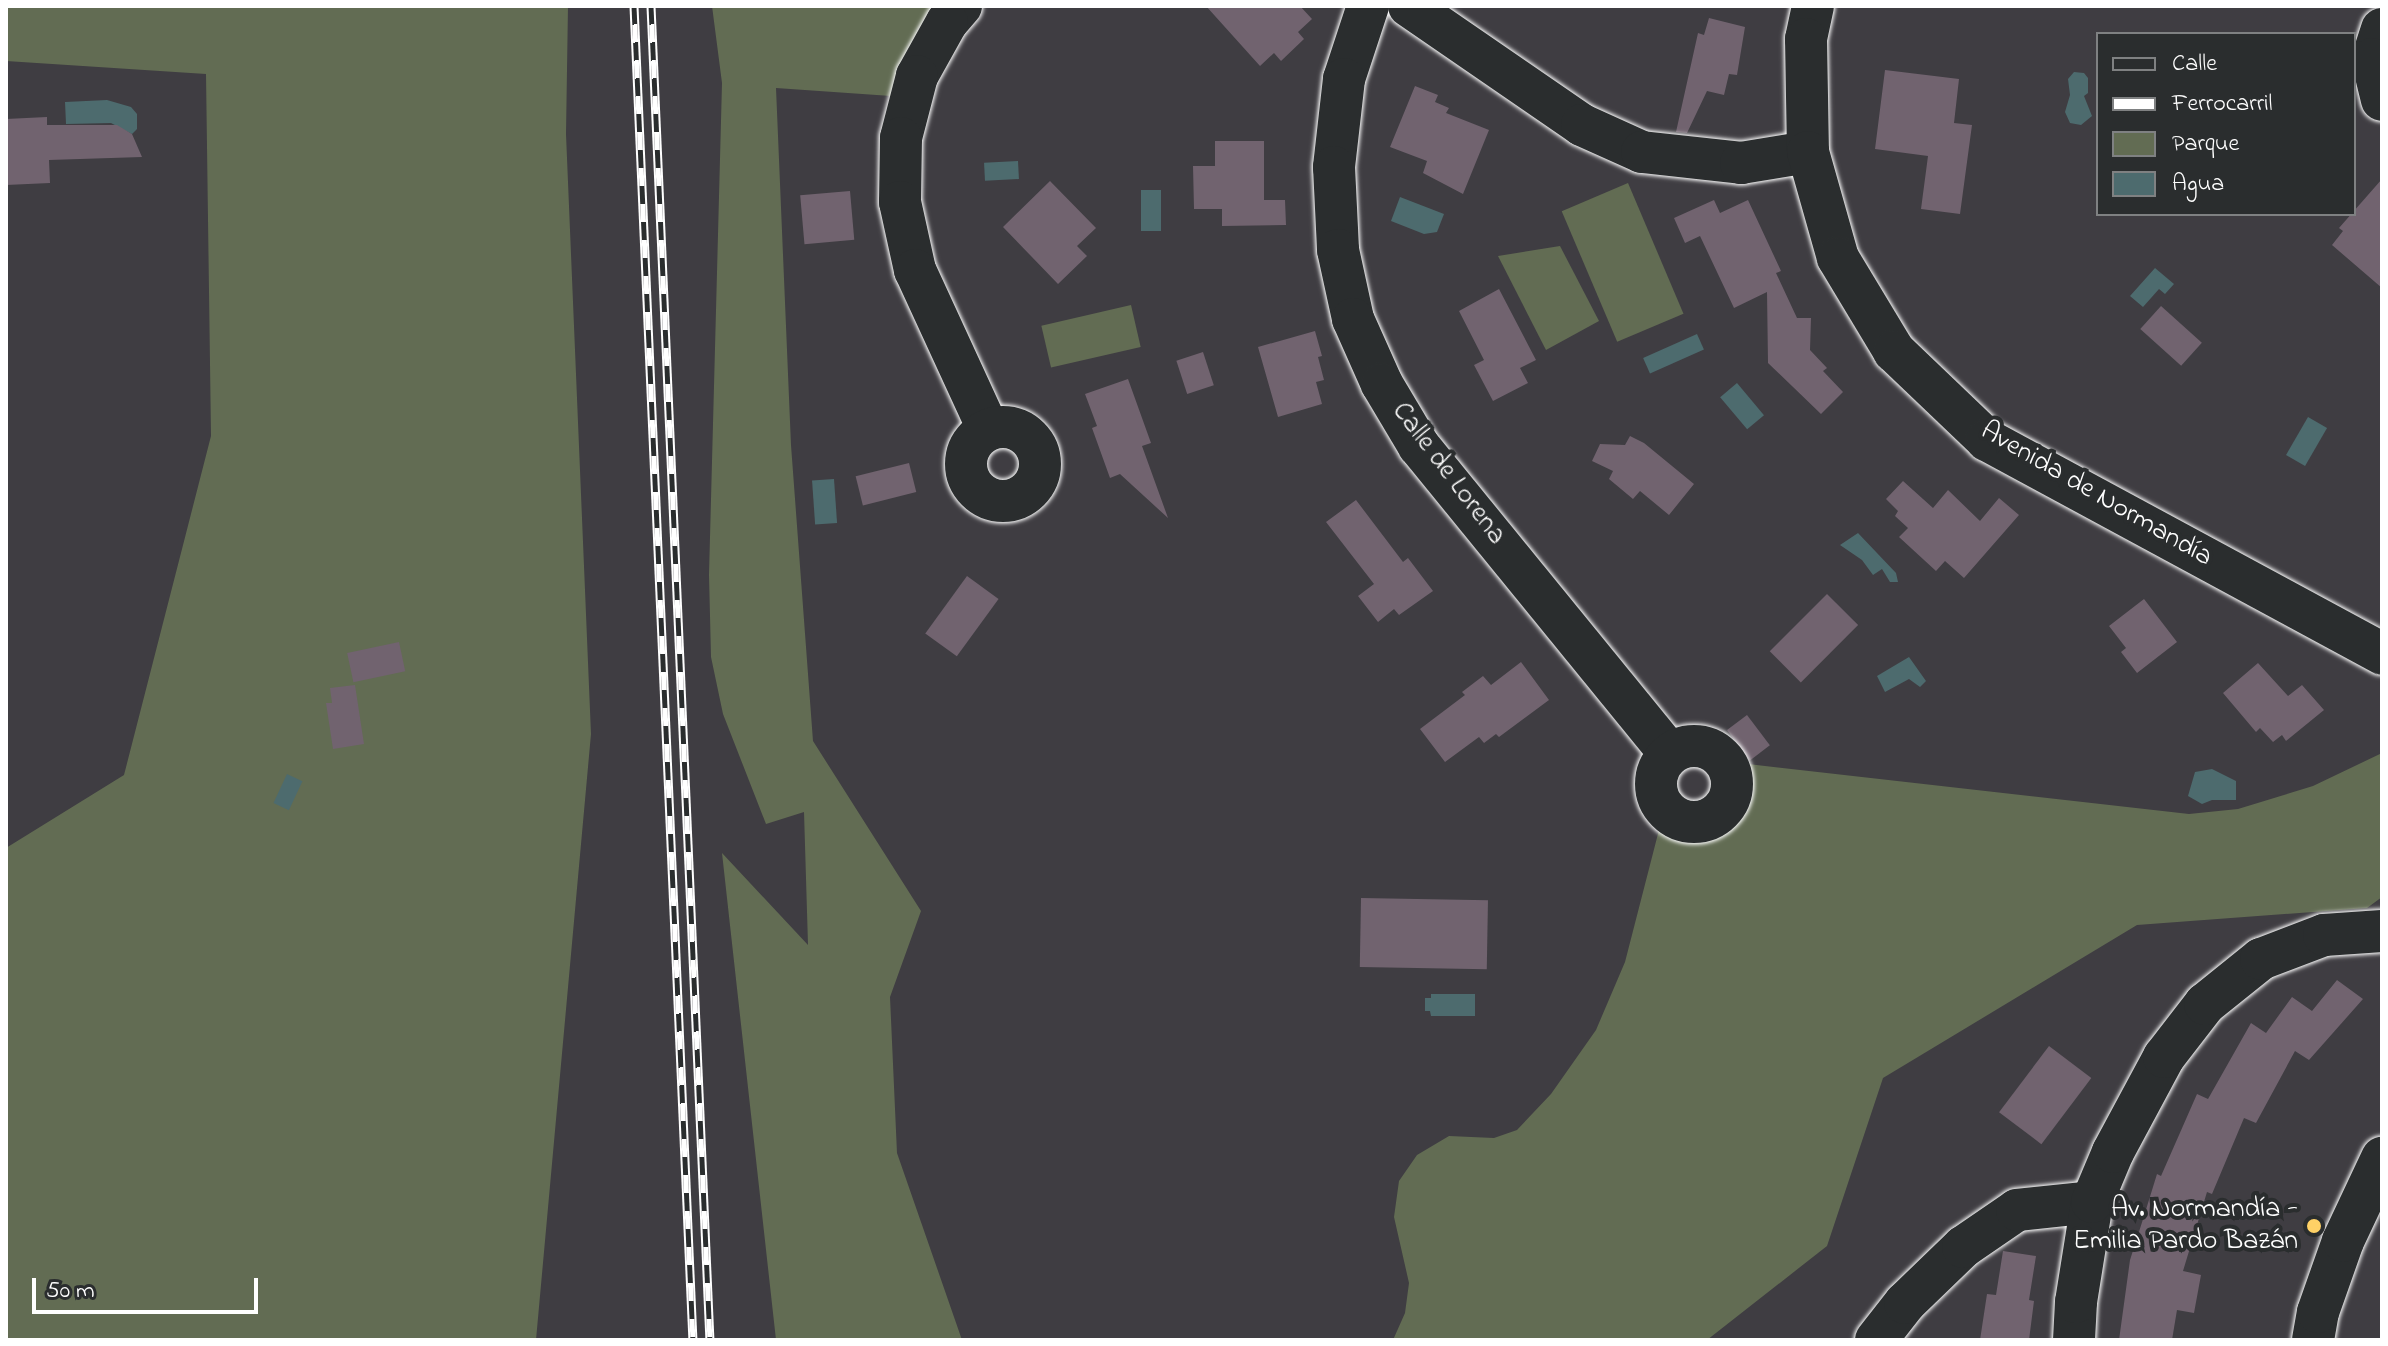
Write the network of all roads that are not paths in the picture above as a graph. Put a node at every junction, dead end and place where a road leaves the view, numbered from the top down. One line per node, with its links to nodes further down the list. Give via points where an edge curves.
1 (961, 6): 8 (street, via 917,76 901,138 900,202 915,270)
2 (1368, 6): 10 (street, Calle de Lorena, via 1344,79 1334,167 1338,250 1353,319 1382,384 1419,446)
3 (1409, 6): 7 (street, via 1582,125 1642,152 1741,163)
4 (1813, 6): 7 (street, Avenida de Normandía, via 1806,39)
5 (2382, 29): 6 (street, via 2372,59)
6 (2382, 100)
7 (1808, 152): 9 (street, Avenida de Normandía, via 1838,258 1894,351 1987,440)
8 (988, 429)
9 (2382, 654)
10 (1670, 754)
11 (2382, 931): 13 (street, via 2324,935 2261,959 2205,1004 2164,1057)
12 (2382, 1158): 16 (street, via 2343,1241)
13 (2092, 1202): 14 (street, via 2017,1210 1963,1247 1905,1303); 15 (street)
14 (1876, 1340)
15 (2074, 1340)
16 (2313, 1340)

